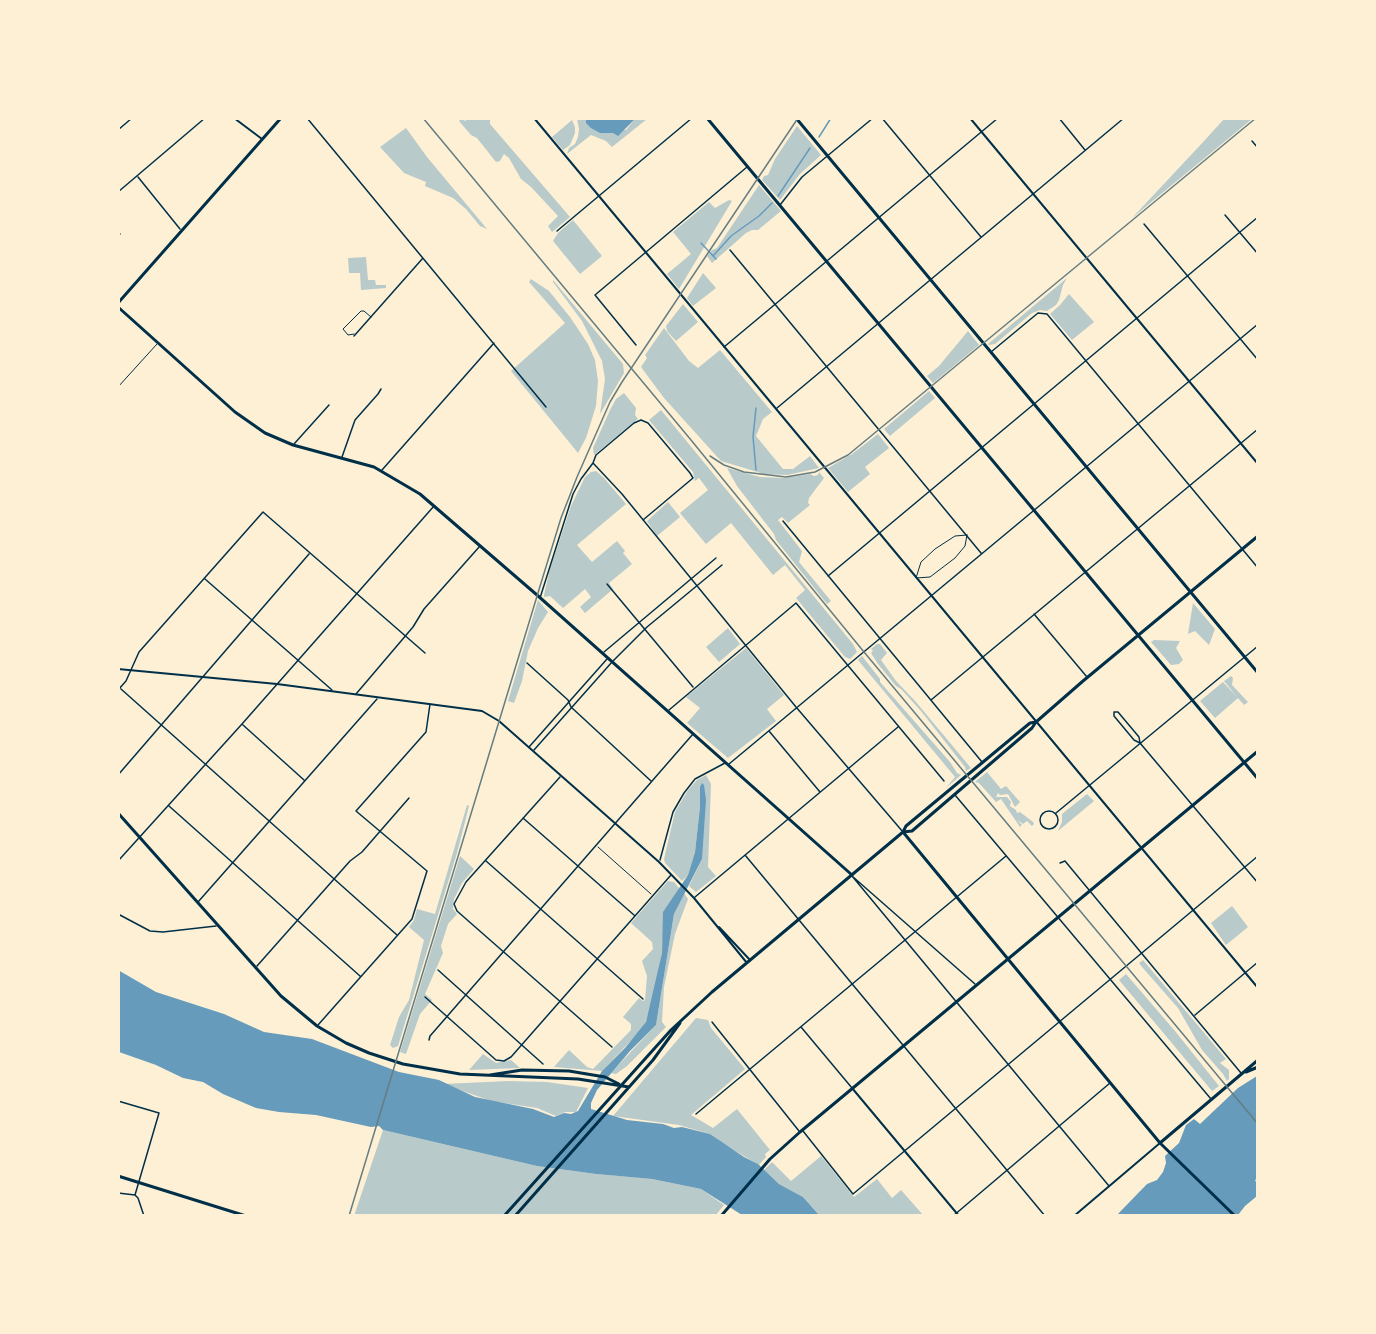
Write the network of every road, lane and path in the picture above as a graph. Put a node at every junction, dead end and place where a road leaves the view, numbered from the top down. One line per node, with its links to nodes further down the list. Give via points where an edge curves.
1 (132, 118): 16 (street)
2 (205, 118): 26 (street)
3 (234, 118): 19 (street)
4 (281, 118): 19 (main road)
5 (307, 118): 42 (street)
6 (534, 118): 29 (street)
7 (692, 118): 29 (street)
8 (707, 118): 24 (main road)
9 (796, 118): 23 (main road)
10 (873, 118): 23 (street)
11 (882, 118): 25 (street)
12 (970, 118): 18 (street)
13 (998, 118): 18 (street)
14 (1059, 118): 22 (street)
15 (1124, 118): 22 (street)
16 (128, 120): 17 (street)
17 (118, 130)
18 (981, 132): 25 (street); 28 (street)
19 (262, 139): 35 (main road)
20 (1252, 141): 21 (street)
21 (1257, 148)
22 (1086, 151): 28 (street)
23 (827, 156): 30 (street, via 802,177); 33 (main road)
24 (747, 167): 30 (main road); 40 (street)
25 (930, 175): 33 (street); 38 (street)
26 (137, 177): 27 (street); 35 (street)
27 (118, 192)
28 (1033, 194): 38 (street); 49 (street)
29 (598, 196): 36 (street); 40 (street)
30 (780, 206): 43 (main road)
31 (1225, 215): 37 (street)
32 (1257, 217): 37 (street)
33 (878, 218): 43 (street); 45 (main road)
34 (1144, 224): 44 (street)
35 (182, 231): 47 (main road)
36 (557, 231)
37 (1239, 232): 41 (street); 44 (street)
38 (982, 237): 45 (street)
39 (730, 250): 46 (street)
40 (645, 252): 57 (street, via 595,295); 58 (street)
41 (1257, 254)
42 (423, 258): 48 (street); 56 (street)
43 (826, 261): 46 (street); 50 (main road)
44 (1188, 276): 49 (street); 54 (street)
45 (930, 280): 50 (street); 59 (main road)
46 (775, 304): 58 (street); 62 (street)
47 (118, 305): 55 (main road)
48 (371, 317): 52 (street); 52 (lane, via 361,311 343,329 348,335)
49 (1137, 319): 61 (street); 63 (street)
50 (878, 324): 62 (street); 74 (main road)
51 (1257, 324): 54 (street)
52 (356, 333): 53 (street)
53 (354, 336)
54 (1240, 339): 60 (street); 63 (street)
55 (158, 342): 64 (lane); 73 (main road, via 235,412 265,433)
56 (495, 343): 68 (street); 79 (street)
57 (636, 345)
58 (723, 347): 69 (street)
59 (991, 352): 61 (street, via 1044,312); 67 (main road)
60 (1257, 360)
61 (1085, 362): 67 (street); 70 (street)
62 (827, 367): 69 (street); 81 (street)
63 (1189, 381): 70 (street); 72 (street)
64 (118, 387)
65 (381, 389): 75 (street, via 355,420)
66 (329, 405): 73 (street)
67 (1034, 405): 74 (street); 78 (main road)
68 (546, 407)
69 (775, 410): 87 (street)
70 (1137, 424): 78 (street); 80 (street)
71 (1257, 429): 72 (street)
72 (1240, 443): 77 (street); 80 (street)
73 (293, 445): 75 (main road)
74 (982, 448): 81 (street); 83 (main road)
75 (342, 458): 79 (main road)
76 (593, 463): 84 (street); 84 (street, via 596,455 639,420 648,423 693,478); 107 (street, via 573,494)
77 (1257, 464)
78 (1085, 468): 83 (street); 86 (main road)
79 (382, 470): 82 (main road)
80 (1188, 486): 86 (street); 91 (street)
81 (930, 491): 87 (street); 88 (street)
82 (434, 505): 90 (main road); 105 (street)
83 (1034, 510): 93 (street); 97 (main road)
84 (642, 520): 101 (street)
85 (783, 520): 98 (street)
86 (1137, 529): 97 (street); 104 (main road)
87 (879, 534): 98 (street); 100 (street)
88 (967, 535): 93 (street); 100 (lane, via 955,536 935,549 921,562); 100 (lane, via 965,546 955,558 930,577)
89 (1257, 536): 91 (main road)
90 (480, 545): 107 (main road); 113 (street)
91 (1242, 549): 96 (street); 104 (main road)
92 (309, 553): 99 (street, via 263,512); 105 (street); 109 (street)
93 (982, 554): 106 (street)
94 (716, 558): 101 (street)
95 (722, 565): 103 (street)
96 (1257, 568)
97 (1085, 572): 108 (street); 112 (main road)
98 (828, 576): 114 (street)
99 (204, 578): 109 (street); 127 (street, via 139,652)
100 (916, 578): 106 (street)
101 (691, 579): 103 (street); 110 (street)
102 (606, 584): 110 (street)
103 (696, 586): 111 (street); 115 (street)
104 (1190, 592): 112 (main road); 120 (main road)
105 (357, 594): 113 (street); 122 (street)
106 (932, 596): 114 (street); 119 (street)
107 (540, 598): 118 (main road)
108 (1034, 614): 119 (street); 130 (street)
109 (252, 619): 122 (street); 129 (street)
110 (640, 622): 111 (street); 118 (street)
111 (645, 630): 123 (street); 132 (street)
112 (1138, 635): 130 (main road); 138 (main road)
113 (404, 637): 117 (street); 135 (street)
114 (880, 638): 125 (street); 137 (street)
115 (745, 645): 125 (street, via 796,603); 132 (street); 142 (street)
116 (1257, 646): 120 (street)
117 (425, 653)
118 (603, 654): 121 (main road)
119 (982, 657): 137 (street); 144 (street)
120 (1244, 657): 128 (main road); 138 (street)
121 (608, 658): 123 (main road); 139 (street)
122 (298, 660): 131 (street); 134 (street)
123 (612, 662): 141 (street); 143 (main road)
124 (527, 663): 139 (street)
125 (848, 665): 142 (street); 147 (street)
126 (118, 669): 127 (street)
127 (129, 670): 129 (street); 133 (street)
128 (1257, 673)
129 (201, 677): 131 (street); 146 (street)
130 (1088, 677): 144 (main road)
131 (277, 684): 134 (street); 145 (street)
132 (694, 688): 143 (street)
133 (119, 689): 146 (street)
134 (333, 691): 135 (street)
135 (356, 694): 136 (street)
136 (378, 698): 140 (street); 162 (street)
137 (931, 700): 154 (street)
138 (1192, 700): 150 (street); 156 (main road)
139 (569, 702): 141 (street); 151 (street)
140 (430, 704): 151 (street, via 483,711); 177 (street, via 426,732 356,811)
141 (571, 707): 152 (street); 163 (street)
142 (796, 707): 148 (street); 158 (street)
143 (668, 711): 149 (main road)
144 (1036, 722): 154 (main road); 165 (street); 167 (main road)
145 (242, 724): 157 (street); 162 (street)
146 (162, 726): 157 (street); 159 (street)
147 (898, 726): 158 (street); 164 (street)
148 (769, 730): 155 (street); 166 (street)
149 (693, 734): 155 (main road); 163 (street)
150 (1140, 743): 150 (street, via 1118,712 1114,712 1134,740); 165 (street); 170 (street)
151 (529, 747): 152 (street)
152 (533, 751): 160 (street)
153 (1257, 751): 156 (main road)
154 (983, 762): 178 (main road)
155 (727, 763): 174 (main road); 187 (street, via 695,779 684,793 673,812)
156 (1244, 763): 161 (main road); 170 (main road)
157 (205, 765): 169 (street); 175 (street)
158 (848, 769): 166 (street); 178 (street)
159 (118, 774)
160 (561, 776): 173 (street); 176 (street)
161 (1257, 779)
162 (305, 781): 175 (street)
163 (651, 781): 176 (street)
164 (944, 781)
165 (1089, 785): 172 (street); 181 (street)
166 (820, 793): 174 (street)
167 (954, 795): 178 (main road, via 912,831); 183 (street)
168 (409, 798): 177 (street)
169 (168, 806): 179 (street); 188 (street)
170 (1192, 806): 181 (main road); 191 (street)
171 (118, 813): 179 (main road)
172 (1056, 813): 172 (street, via 1043,813 1043,826 1056,826)
173 (523, 818): 185 (street); 190 (street)
174 (789, 819): 182 (street); 193 (main road)
175 (269, 822): 188 (street); 194 (street)
176 (615, 824): 180 (street); 187 (street)
177 (380, 831): 194 (street); 211 (street, via 426,871 412,919)
178 (903, 832): 193 (main road); 198 (main road)
179 (140, 837): 186 (street); 200 (main road)
180 (596, 846): 190 (street); 197 (lane)
181 (1142, 848): 196 (main road); 202 (street)
182 (745, 855): 199 (street); 207 (street)
183 (1006, 856): 198 (street); 205 (street)
184 (1257, 856): 191 (street)
185 (485, 860): 201 (street); 213 (street, via 455,900 456,909)
186 (118, 861)
187 (660, 862): 192 (street)
188 (233, 863): 200 (street); 206 (street)
189 (1060, 863): 196 (street, via 1065,861)
190 (578, 866): 201 (street); 204 (street)
191 (1244, 867): 195 (street); 202 (street)
192 (671, 874): 197 (street); 199 (street)
193 (852, 875): 207 (main road); 210 (street); 212 (street)
194 (334, 880): 206 (street); 211 (street)
195 (1257, 883)
196 (1090, 891): 205 (main road); 214 (street)
197 (652, 895): 204 (street)
198 (956, 897): 210 (street); 217 (main road)
199 (694, 898): 208 (street)
200 (198, 902): 209 (main road)
201 (541, 909): 213 (street); 215 (street)
202 (1193, 910): 214 (street); 222 (street)
203 (118, 914): 209 (street, via 150,931)
204 (634, 916): 215 (street)
205 (1058, 918): 217 (main road); 224 (street)
206 (297, 920): 220 (street); 223 (street)
207 (799, 920): 216 (main road); 225 (street)
208 (717, 925): 216 (street); 219 (street)
209 (220, 926): 220 (main road)
210 (914, 932): 212 (street); 226 (street)
211 (398, 936): 223 (street)
212 (904, 940): 225 (street); 232 (street)
213 (504, 952): 228 (street); 231 (street)
214 (1141, 953): 224 (street); 233 (street)
215 (597, 958): 230 (street); 231 (street)
216 (750, 960): 219 (main road)
217 (1008, 960): 226 (main road); 236 (main road)
218 (1257, 962): 222 (street)
219 (747, 963): 235 (main road)
220 (255, 967): 238 (main road, via 281,996)
221 (438, 970): 228 (street)
222 (1245, 973): 227 (street); 233 (street)
223 (361, 977): 238 (street)
224 (1110, 979): 236 (street); 255 (street)
225 (853, 983): 239 (street); 242 (street)
226 (977, 985): 232 (main road)
227 (1257, 988)
228 (466, 995): 234 (street); 241 (street)
229 (425, 997): 234 (street)
230 (643, 999)
231 (559, 1001): 241 (street); 243 (street)
232 (956, 1003): 242 (main road); 246 (street)
233 (1194, 1016): 249 (street)
234 (447, 1017): 240 (street); 241 (street, via 496,1060 511,1057)
235 (681, 1021): 252 (main road); 253 (main road)
236 (1059, 1021): 246 (street); 251 (main road)
237 (712, 1022): 248 (street)
238 (317, 1026): 250 (main road, via 354,1046 403,1064)
239 (801, 1027): 248 (street); 254 (street)
240 (429, 1040)
241 (521, 1045): 245 (street)
242 (904, 1046): 254 (main road); 257 (street)
243 (612, 1047)
244 (1257, 1060): 249 (main road)
245 (543, 1064)
246 (1008, 1064): 257 (street); 259 (street)
247 (1257, 1067): 249 (main road)
248 (750, 1070): 258 (street); 260 (street)
249 (1242, 1074): 255 (main road)
250 (489, 1075): 252 (main road); 252 (main road, via 538,1070 588,1073)
251 (1111, 1083): 259 (street); 261 (main road)
252 (620, 1085): 253 (main road); 273 (main road)
253 (629, 1087): 274 (main road)
254 (852, 1088): 260 (main road); 262 (street)
255 (1210, 1099): 261 (main road)
256 (118, 1101): 265 (street, via 159,1113)
257 (956, 1108): 262 (street); 263 (street)
258 (696, 1114)
259 (1059, 1126): 263 (street); 266 (street)
260 (801, 1131): 262 (street, via 854,1194); 275 (main road)
261 (1160, 1143): 266 (street); 279 (main road)
262 (905, 1151): 270 (street)
263 (1007, 1170): 270 (street); 277 (street)
264 (118, 1176): 265 (main road)
265 (138, 1182): 268 (street); 269 (main road)
266 (1109, 1186): 278 (street)
267 (118, 1193): 268 (street)
268 (135, 1195): 271 (street)
269 (232, 1214): 272 (main road)
270 (958, 1214): 276 (street)
271 (144, 1215)
272 (246, 1215)
273 (504, 1215)
274 (515, 1215)
275 (721, 1215)
276 (953, 1215)
277 (1045, 1215)
278 (1074, 1215)
279 (1235, 1215)

